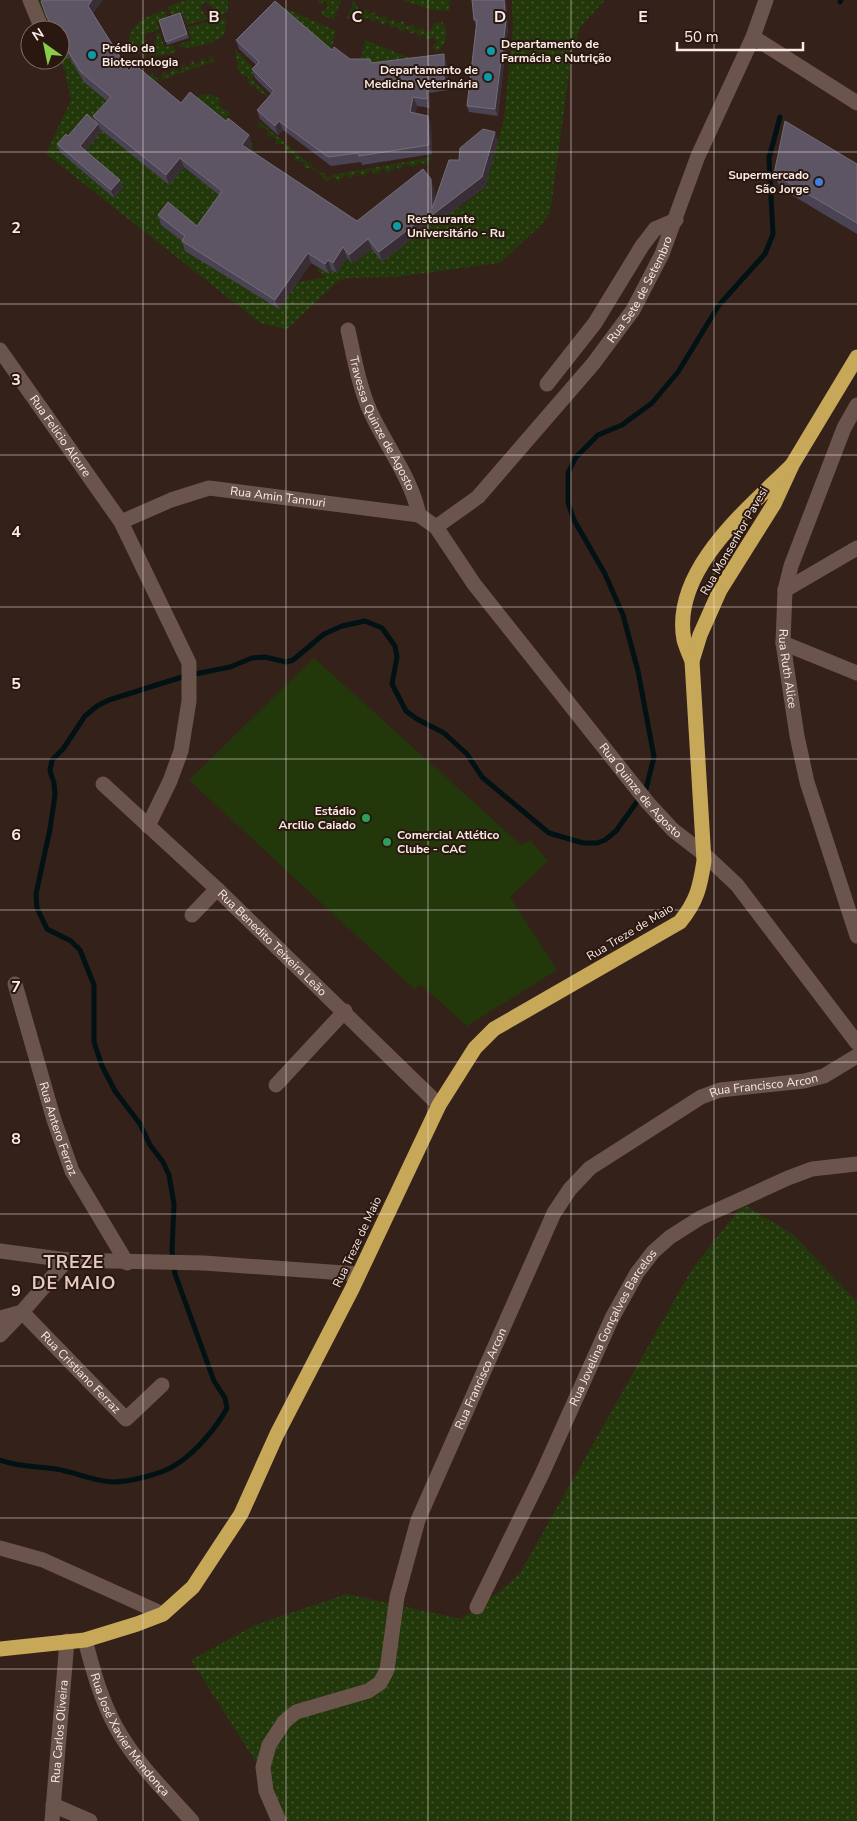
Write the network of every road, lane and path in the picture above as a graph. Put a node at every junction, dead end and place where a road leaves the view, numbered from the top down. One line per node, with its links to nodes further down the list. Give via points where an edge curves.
1 (30, 0): 3 (street)
2 (766, 0): 4 (street, Rua Sete de Setembro)
3 (38, 20)
4 (754, 37): 5 (street); 6 (street, Rua Sete de Setembro, via 698,156)
5 (857, 103)
6 (676, 220): 10 (street, via 655,229 595,323); 15 (street, Rua Sete de Setembro, via 633,310 593,364 478,497)
7 (348, 330): 13 (street, Travessa Quinze de Agosto, via 370,410 406,479)
8 (0, 350): 14 (street, Rua Felicio Alcure)
9 (857, 357): 12 (highway, Rua Monsenhor Pavesi)
10 (547, 384)
11 (857, 405): 19 (street, Rua Ruth Alice, via 844,428 791,566)
12 (792, 465): 17 (highway, Rua Monsenhor Pavesi); 18 (highway, Rua Monsenhor Pavesi, via 774,504)
13 (419, 515): 14 (street, Rua Amin Tannuri, via 209,488 171,500); 15 (street, Rua Amin Tannuri)
14 (121, 522): 24 (street, Rua Felicio Alcure, via 189,663 189,700 181,751)
15 (436, 527): 25 (street, Rua Quinze de Agosto, via 474,584 637,790 673,830)
16 (857, 548): 19 (street)
17 (710, 552): 18 (highway); 21 (highway, Rua Monsenhor Pavesi, via 698,569 687,596 684,641)
18 (732, 569): 21 (highway, Rua Monsenhor Pavesi, via 700,634)
19 (785, 590): 20 (street, Rua Ruth Alice)
20 (783, 643): 22 (street); 28 (street, Rua Ruth Alice, via 807,782)
21 (692, 661): 25 (highway, Rua Monsenhor Pavesi)
22 (857, 673)
23 (103, 784): 24 (street, Rua Benedito Teixeira Leão)
24 (148, 826): 26 (street, Rua Benedito Teixeira Leão)
25 (704, 854): 31 (street, Rua Quinze de Agosto, via 737,885); 34 (highway, Rua Treze de Maio, via 700,890 680,922 494,1029 475,1048)
26 (218, 889): 27 (street); 30 (street, Rua Benedito Teixeira Leão)
27 (192, 915)
28 (857, 936)
29 (15, 984): 38 (street, Rua Antero Ferraz, via 72,1171)
30 (345, 1011): 33 (street); 34 (street, Rua Benedito Teixeira Leão)
31 (857, 1043)
32 (857, 1056): 54 (street, Rua Francisco Arcon, via 824,1076 720,1090 700,1097 590,1168 570,1189 554,1213 418,1520 397,1597 387,1670 380,1683 368,1691 296,1712 284,1722 270,1745 263,1767 266,1791)
33 (276, 1085)
34 (439, 1106): 39 (highway, Rua Treze de Maio)
35 (857, 1164): 45 (street, Rua Jovelina Gonçalves Barcelos, via 812,1169 788,1178 700,1218 653,1252 637,1273 612,1318 542,1474)
36 (0, 1250): 37 (street)
37 (67, 1260): 38 (street); 40 (street)
38 (128, 1263): 39 (street, via 186,1263)
39 (358, 1274): 46 (highway, Rua Treze de Maio, via 277,1434 241,1514 194,1587)
40 (22, 1312): 41 (street); 42 (street); 43 (street, Rua Cristiano Ferraz, via 126,1419)
41 (0, 1318)
42 (0, 1335)
43 (162, 1385)
44 (0, 1548): 46 (street, via 43,1560)
45 (477, 1607)
46 (163, 1614): 47 (highway, Rua Treze de Maio)
47 (85, 1640): 48 (highway, Rua Treze de Maio); 53 (street, Rua José Xavier Mendonça, via 96,1682 117,1728 140,1763)
48 (67, 1641): 49 (highway, Rua Treze de Maio); 50 (street, Rua Carlos Oliveira)
49 (0, 1649)
50 (53, 1805): 51 (street, Rua Carlos Oliveira); 52 (street)
51 (52, 1821)
52 (90, 1821)
53 (192, 1821)
54 (279, 1821)

